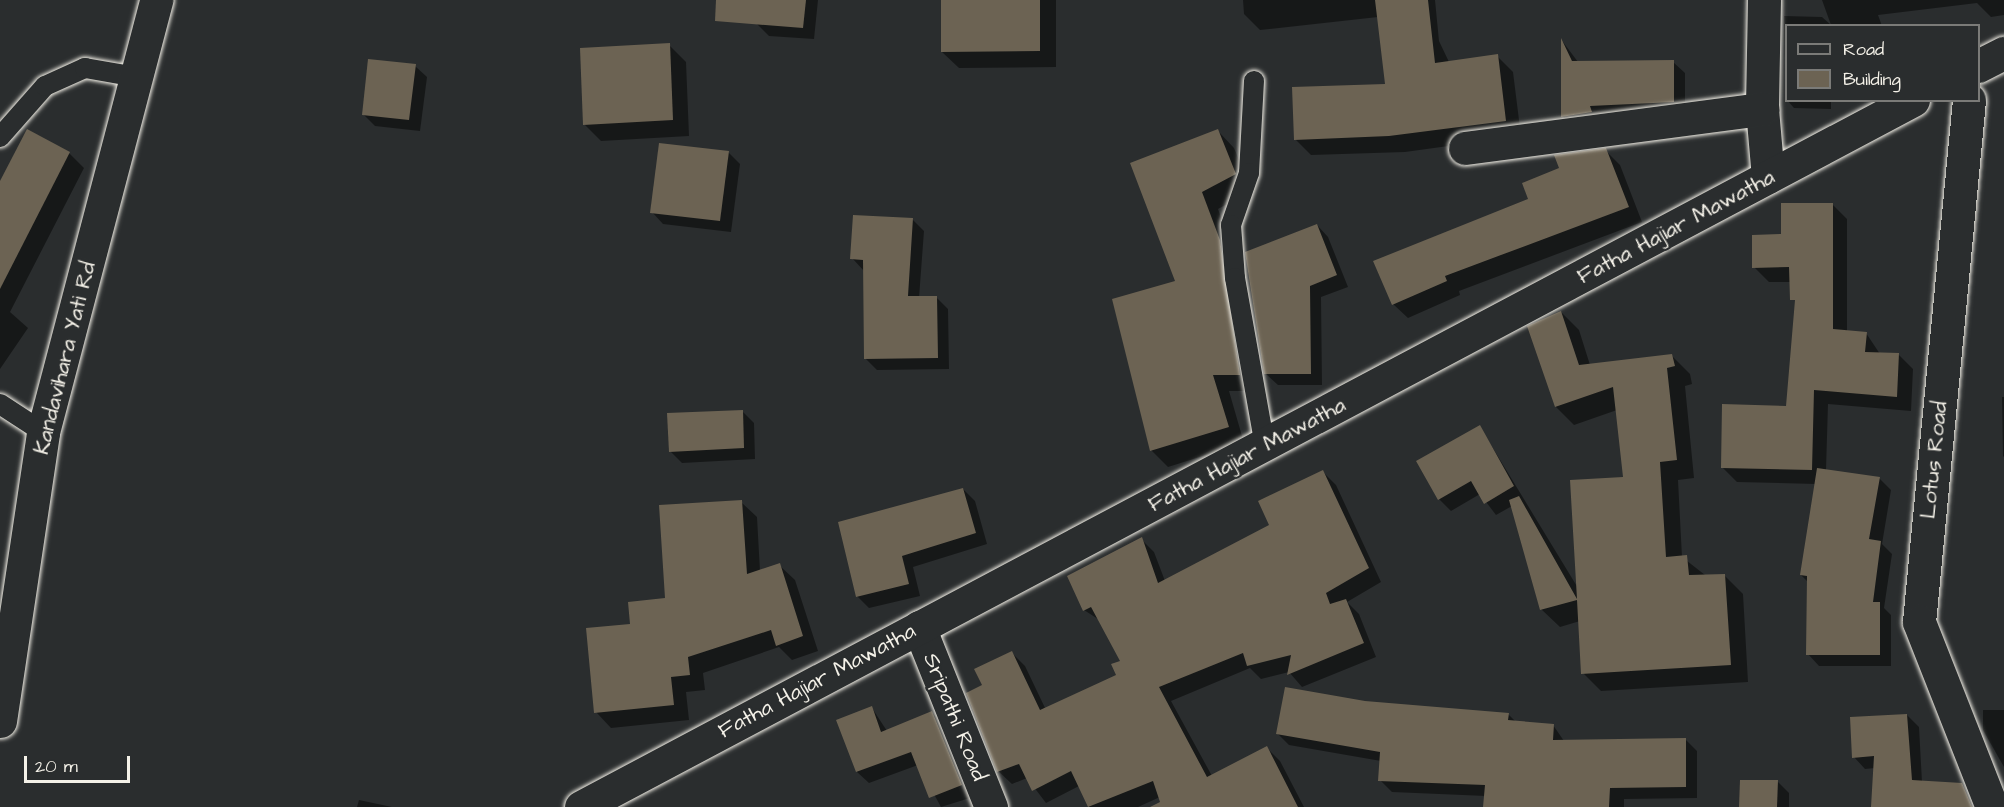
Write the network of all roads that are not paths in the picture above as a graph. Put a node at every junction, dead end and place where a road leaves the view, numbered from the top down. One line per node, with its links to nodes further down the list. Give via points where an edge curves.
1 (156, 0): 5 (street, Kandavihara Yati Rd)
2 (1764, 0): 9 (street)
3 (2004, 53): 4 (street)
4 (1980, 65)
5 (137, 77): 10 (lane, via 85,68 45,86); 14 (street, Kandavihara Yati Rd)
6 (1254, 81): 15 (lane, via 1249,173 1231,225 1235,278)
7 (1908, 102): 12 (street, Fatha Hajiar Mawatha)
8 (1969, 102): 20 (street, Lotus Road, via 1919,622)
9 (1762, 110): 11 (street); 12 (street)
10 (0, 137)
11 (1465, 148)
12 (1768, 177): 15 (street, Fatha Hajiar Mawatha)
13 (0, 404): 14 (lane)
14 (44, 432): 17 (street, Kandavihara Yati Rd)
15 (1265, 446): 16 (street, Fatha Hajiar Mawatha)
16 (919, 627): 18 (street, Fatha Hajiar Mawatha); 19 (street, Sripathi Road)
17 (0, 721)
18 (580, 807)
19 (991, 807)
20 (1992, 807)

